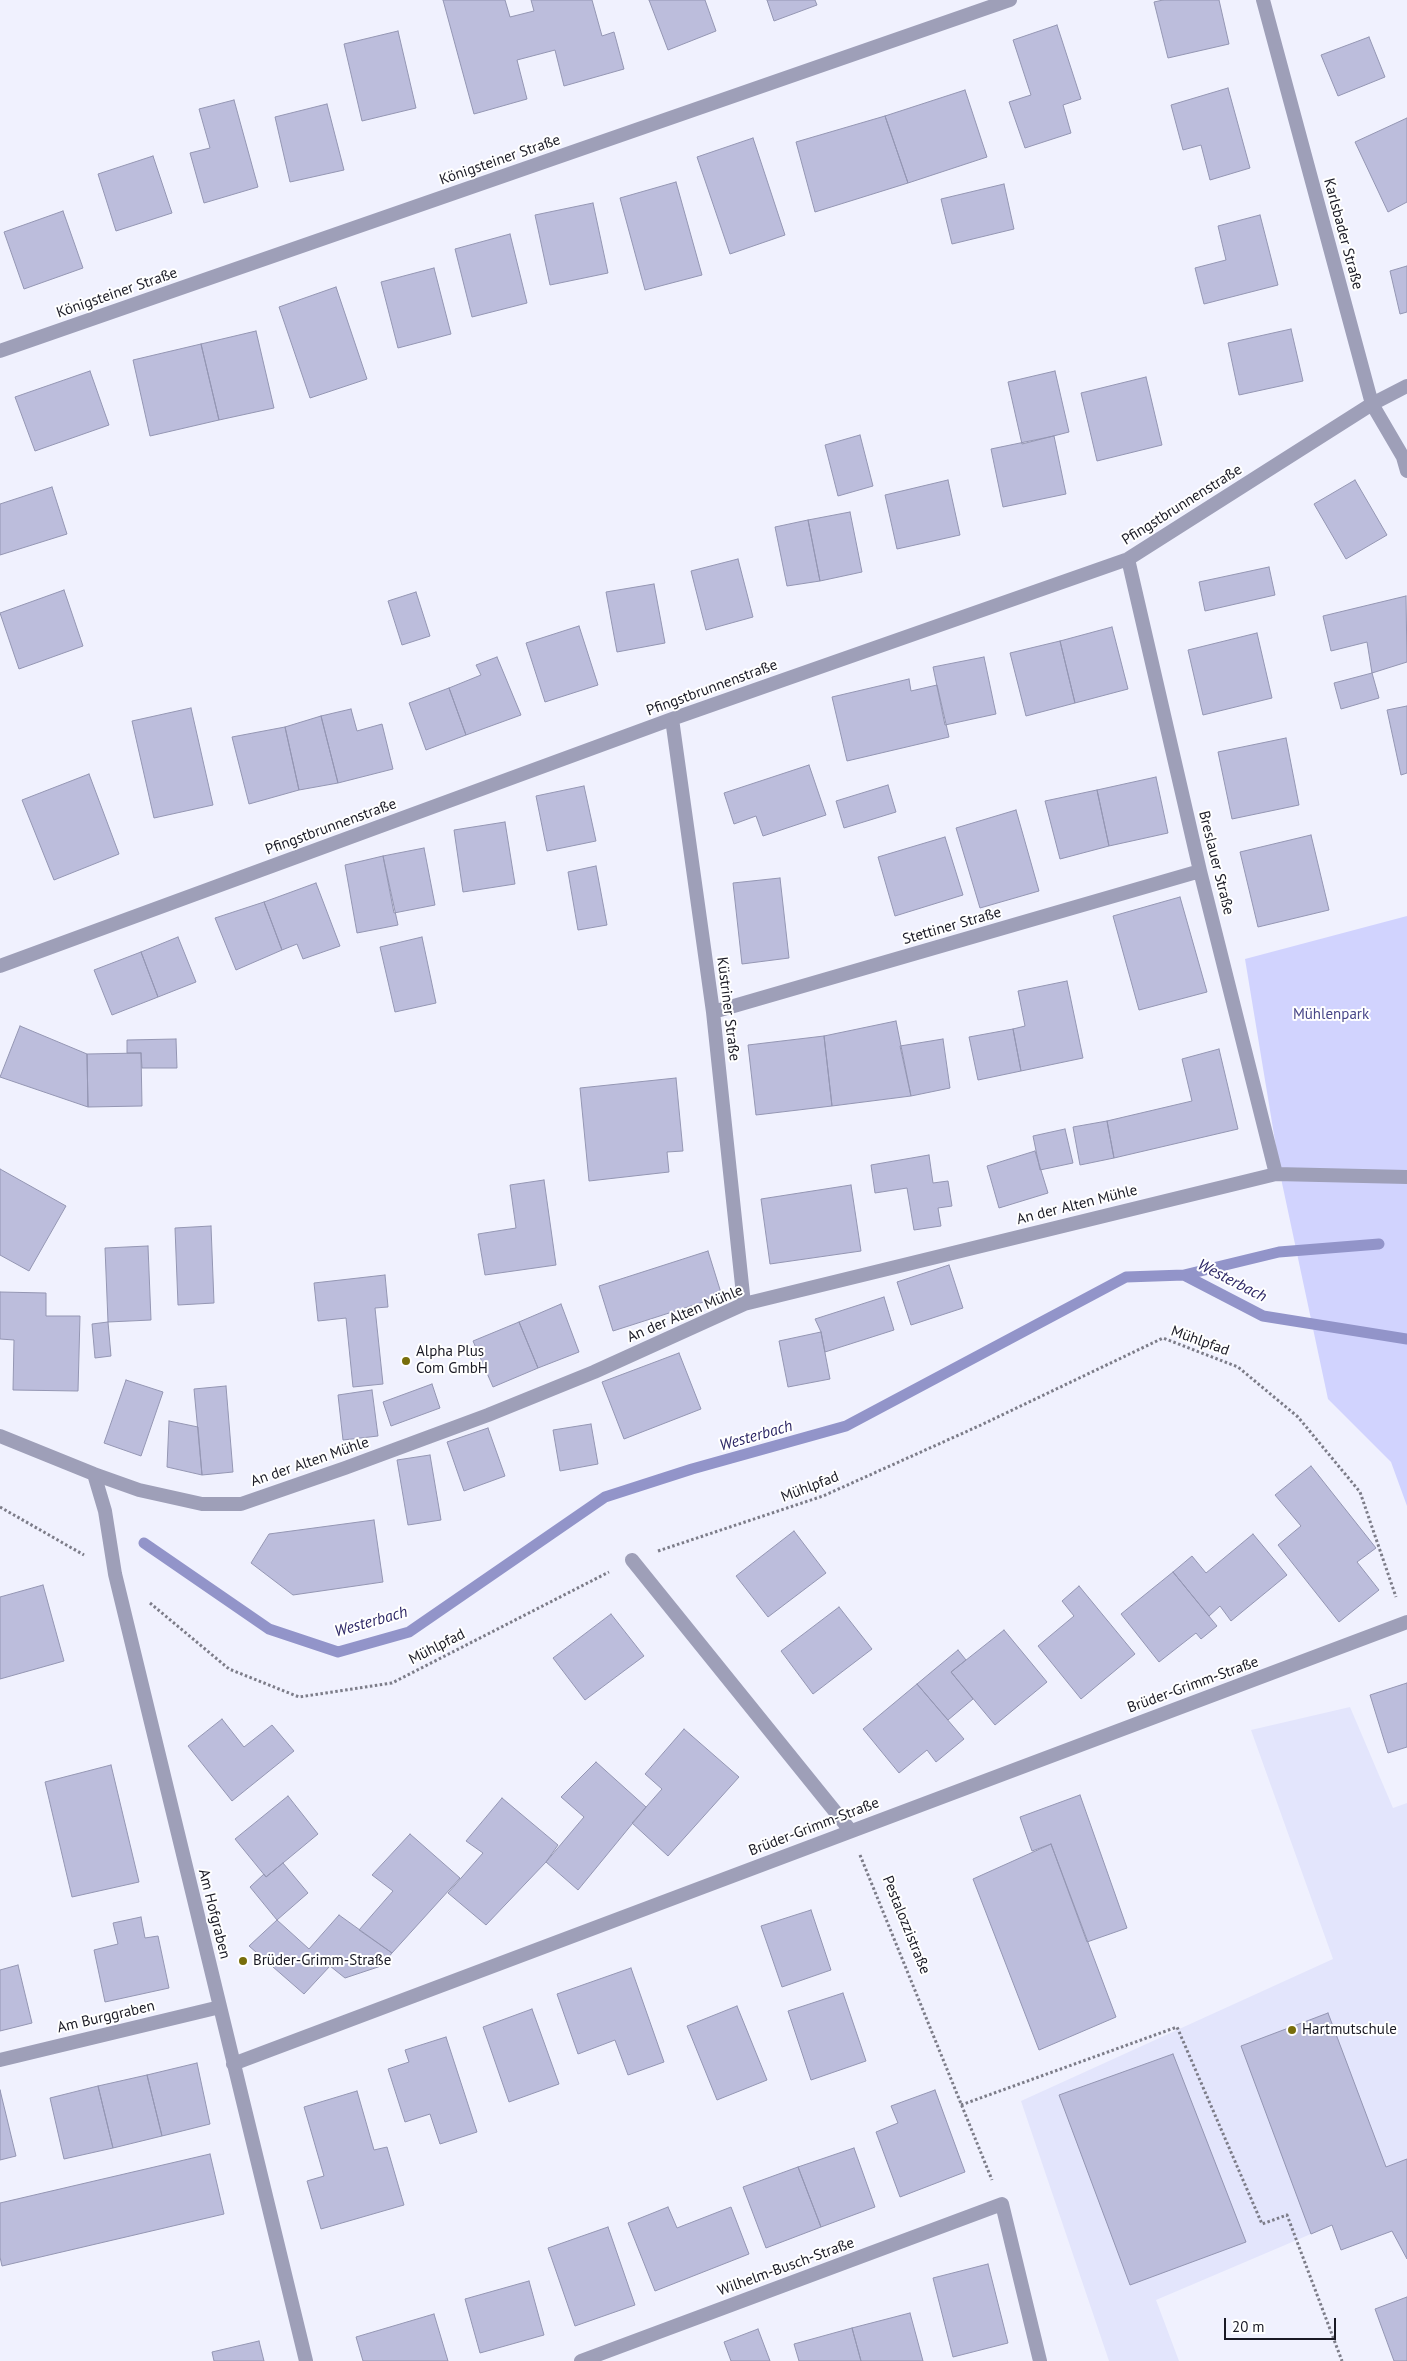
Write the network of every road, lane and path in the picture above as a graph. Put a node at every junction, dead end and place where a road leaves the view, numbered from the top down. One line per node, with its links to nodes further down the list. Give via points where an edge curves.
1 (1010, 0): 3 (street, Königsteiner Straße)
2 (1263, 0): 5 (street, Karlsbader Straße)
3 (0, 351)
4 (1407, 386): 5 (street, Pfingstbrunnenstraße)
5 (1372, 404): 6 (street, Karlsbader Straße, via 1403,457); 7 (street, Pfingstbrunnenstraße)
6 (1407, 471)
7 (1128, 559): 8 (street, Pfingstbrunnenstraße); 9 (street, Breslauer Straße)
8 (672, 719): 10 (street, Pfingstbrunnenstraße); 11 (street, Küstriner Straße)
9 (1200, 871): 11 (street, Stettiner Straße); 12 (street, Breslauer Straße)
10 (0, 966)
11 (713, 1012): 14 (street, Küstriner Straße)
12 (1276, 1174): 13 (street, An der Alten Mühle); 14 (street, An der Alten Mühle)
13 (1407, 1177)
14 (744, 1304): 16 (street, An der Alten Mühle, via 594,1372 488,1415 241,1504 202,1504 139,1490)
15 (0, 1436): 16 (street, An der Alten Mühle)
16 (94, 1474): 19 (street, Am Hofgraben, via 105,1511)
17 (0, 1507): 19 (path, Mühlpfad)
18 (632, 1560): 19 (path, Mühlpfad, via 392,1683 299,1697 229,1669); 20 (path, Mühlpfad, via 823,1496 1163,1338 1238,1367 1304,1424 1360,1492); 21 (street)
19 (115, 1574): 22 (street, Am Hofgraben)
20 (1406, 1622): 21 (street, Brüder-Grimm-Straße)
21 (850, 1830): 24 (street, Brüder-Grimm-Straße); 25 (path, Pestalozzistraße)
22 (220, 2007): 23 (street, Am Burggraben); 24 (street, Am Hofgraben)
23 (0, 2060)
24 (233, 2064): 27 (street, Am Hofgraben)
25 (961, 2105): 26 (path, Pestalozzistraße); 30 (path, via 1177,2027 1262,2224 1287,2215)
26 (1002, 2204): 28 (street, Wilhelm-Busch-Straße); 29 (street)
27 (306, 2361)
28 (581, 2361)
29 (1040, 2361)
30 (1342, 2361)

